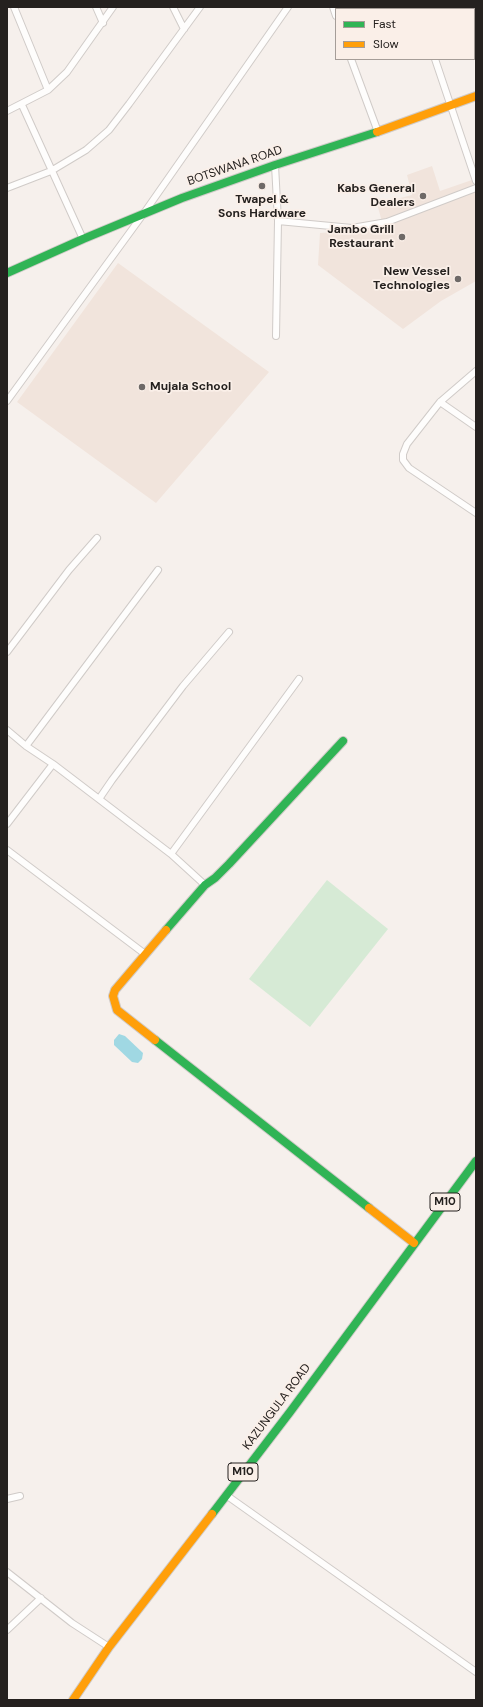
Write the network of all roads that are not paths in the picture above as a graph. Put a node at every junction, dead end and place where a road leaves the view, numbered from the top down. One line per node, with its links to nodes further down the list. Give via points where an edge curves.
1 (14, 7): 11 (street)
2 (96, 7): 7 (street)
3 (113, 7): 7 (street)
4 (173, 7): 8 (street)
5 (200, 7): 8 (street)
6 (288, 7): 22 (street)
7 (103, 23): 11 (street, via 71,67)
8 (184, 29): 18 (street, via 109,130 86,150)
9 (351, 60): 16 (street)
10 (436, 60): 14 (street)
11 (48, 90): 13 (street)
12 (476, 96): 14 (main road, BOTSWANA ROAD)
13 (22, 105): 15 (street); 18 (street)
14 (452, 105): 16 (main road, BOTSWANA ROAD); 19 (street)
15 (7, 111)
16 (378, 132): 17 (main road, BOTSWANA ROAD)
17 (275, 164): 22 (main road, BOTSWANA ROAD); 23 (street)
18 (51, 171): 20 (street); 24 (street)
19 (476, 181)
20 (7, 188)
21 (476, 188): 23 (street, via 387,222 352,228)
22 (144, 213): 24 (main road, BOTSWANA ROAD); 28 (street)
23 (278, 221): 26 (street)
24 (83, 239): 25 (main road, BOTSWANA ROAD)
25 (7, 273)
26 (276, 336)
27 (476, 371): 29 (street)
28 (7, 401)
29 (440, 402): 30 (street); 31 (street, via 407,444 403,460 409,468)
30 (476, 427)
31 (476, 513)
32 (97, 538): 35 (street, via 69,570)
33 (158, 570): 39 (street)
34 (229, 632): 41 (street, via 183,686)
35 (7, 652)
36 (299, 679): 44 (street)
37 (7, 730): 39 (street)
38 (343, 741): 45 (main road, via 229,864)
39 (26, 746): 40 (street)
40 (52, 764): 41 (street); 42 (street)
41 (99, 799): 44 (street)
42 (7, 824)
43 (7, 850): 46 (street)
44 (171, 854): 45 (street)
45 (205, 885): 46 (main road)
46 (146, 954): 48 (main road, via 115,990 113,996 117,1010)
47 (476, 1161): 48 (main road, M10)
48 (414, 1243): 49 (main road, KAZUNGULA ROAD / M10)
49 (226, 1495): 55 (main road, KAZUNGULA ROAD / M10); 56 (street)
50 (20, 1496): 51 (street)
51 (7, 1500)
52 (7, 1572): 53 (street)
53 (41, 1598): 54 (street); 55 (street, via 72,1623)
54 (7, 1630)
55 (109, 1647): 57 (main road, KAZUNGULA ROAD / M10)
56 (476, 1672)
57 (73, 1700)

